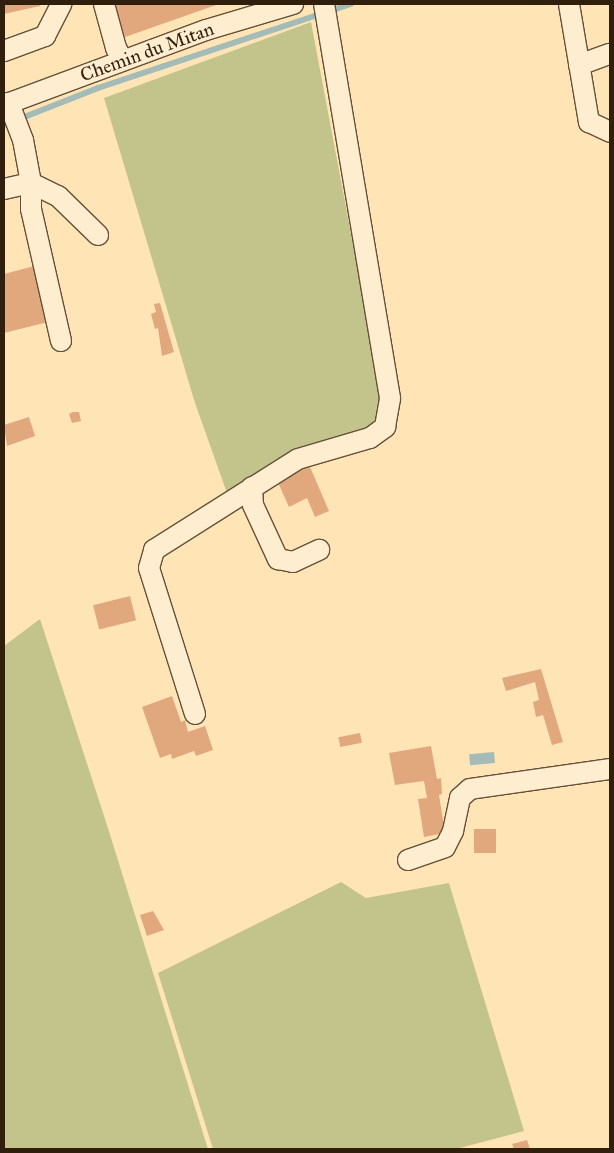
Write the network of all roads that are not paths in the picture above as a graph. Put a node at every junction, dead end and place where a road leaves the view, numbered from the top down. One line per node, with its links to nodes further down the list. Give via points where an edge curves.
1 (61, 4): 7 (street, via 45,36)
2 (104, 4): 9 (street)
3 (293, 4): 6 (street, Chemin du Mitan)
4 (324, 4): 17 (street, via 390,398 385,427 370,438 298,459)
5 (569, 4): 10 (street)
6 (269, 6): 9 (street, Chemin du Mitan)
7 (4, 50)
8 (610, 54): 10 (street)
9 (122, 59): 11 (street, Chemin du Mitan)
10 (579, 65): 12 (street, via 589,122)
11 (7, 104): 13 (street, via 23,140)
12 (610, 132)
13 (31, 183): 14 (street); 15 (street, via 58,196); 16 (street, via 31,209)
14 (4, 189)
15 (98, 234)
16 (61, 342)
17 (252, 487): 18 (street, via 253,505 278,559 292,562); 19 (street, via 154,550 149,568)
18 (319, 550)
19 (195, 714)
20 (610, 768): 21 (street, via 470,789 460,798 453,832 445,847)
21 (408, 860)

